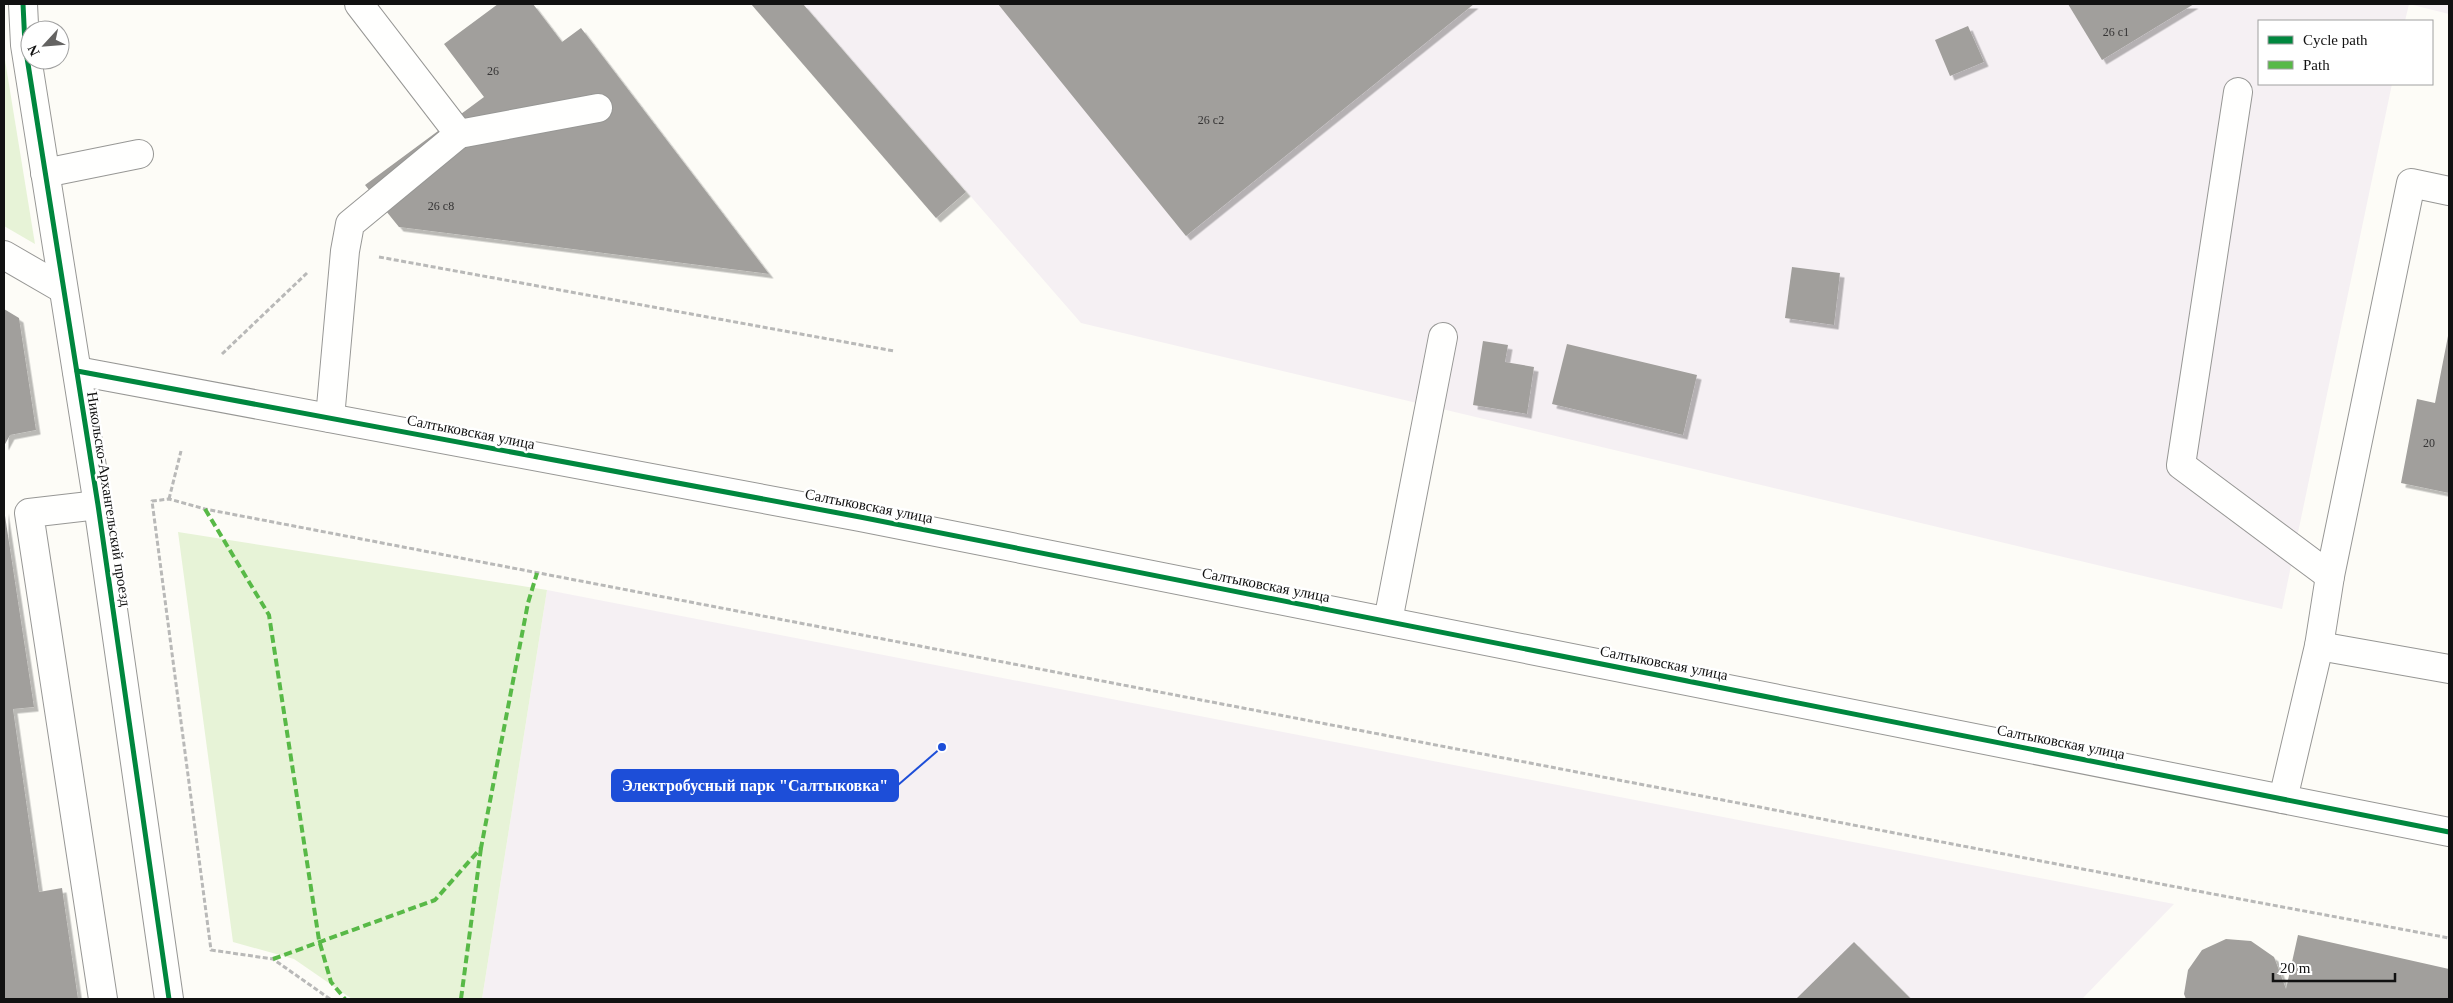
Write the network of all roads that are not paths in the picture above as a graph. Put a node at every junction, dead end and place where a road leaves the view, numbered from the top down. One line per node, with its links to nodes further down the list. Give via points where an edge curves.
1 (23, 4): 7 (street, Никольско-Архангельский проезд, via 25,45)
2 (359, 4): 5 (street)
3 (2238, 92): 15 (street, via 2181,465)
4 (598, 108): 5 (street)
5 (459, 134): 13 (street, via 350,224)
6 (139, 154): 7 (street)
7 (45, 174): 10 (street, Никольско-Архангельский проезд)
8 (2449, 190): 15 (street, via 2411,183)
9 (4, 255): 10 (street)
10 (63, 289): 12 (street, Никольско-Архангельский проезд)
11 (1444, 337): 16 (street)
12 (77, 371): 13 (street, Салтыковская улица); 14 (street, Никольско-Архангельский проезд)
13 (330, 418): 16 (street, Салтыковская улица, via 860,517)
14 (98, 505): 21 (street, via 29,512); 22 (street, Никольско-Архангельский проезд)
15 (2330, 576): 17 (street)
16 (1388, 622): 19 (street, Салтыковская улица)
17 (2319, 646): 18 (street); 19 (street)
18 (2449, 669)
19 (2283, 799): 20 (street, Салтыковская улица)
20 (2449, 832)
21 (103, 999)
22 (169, 999)

